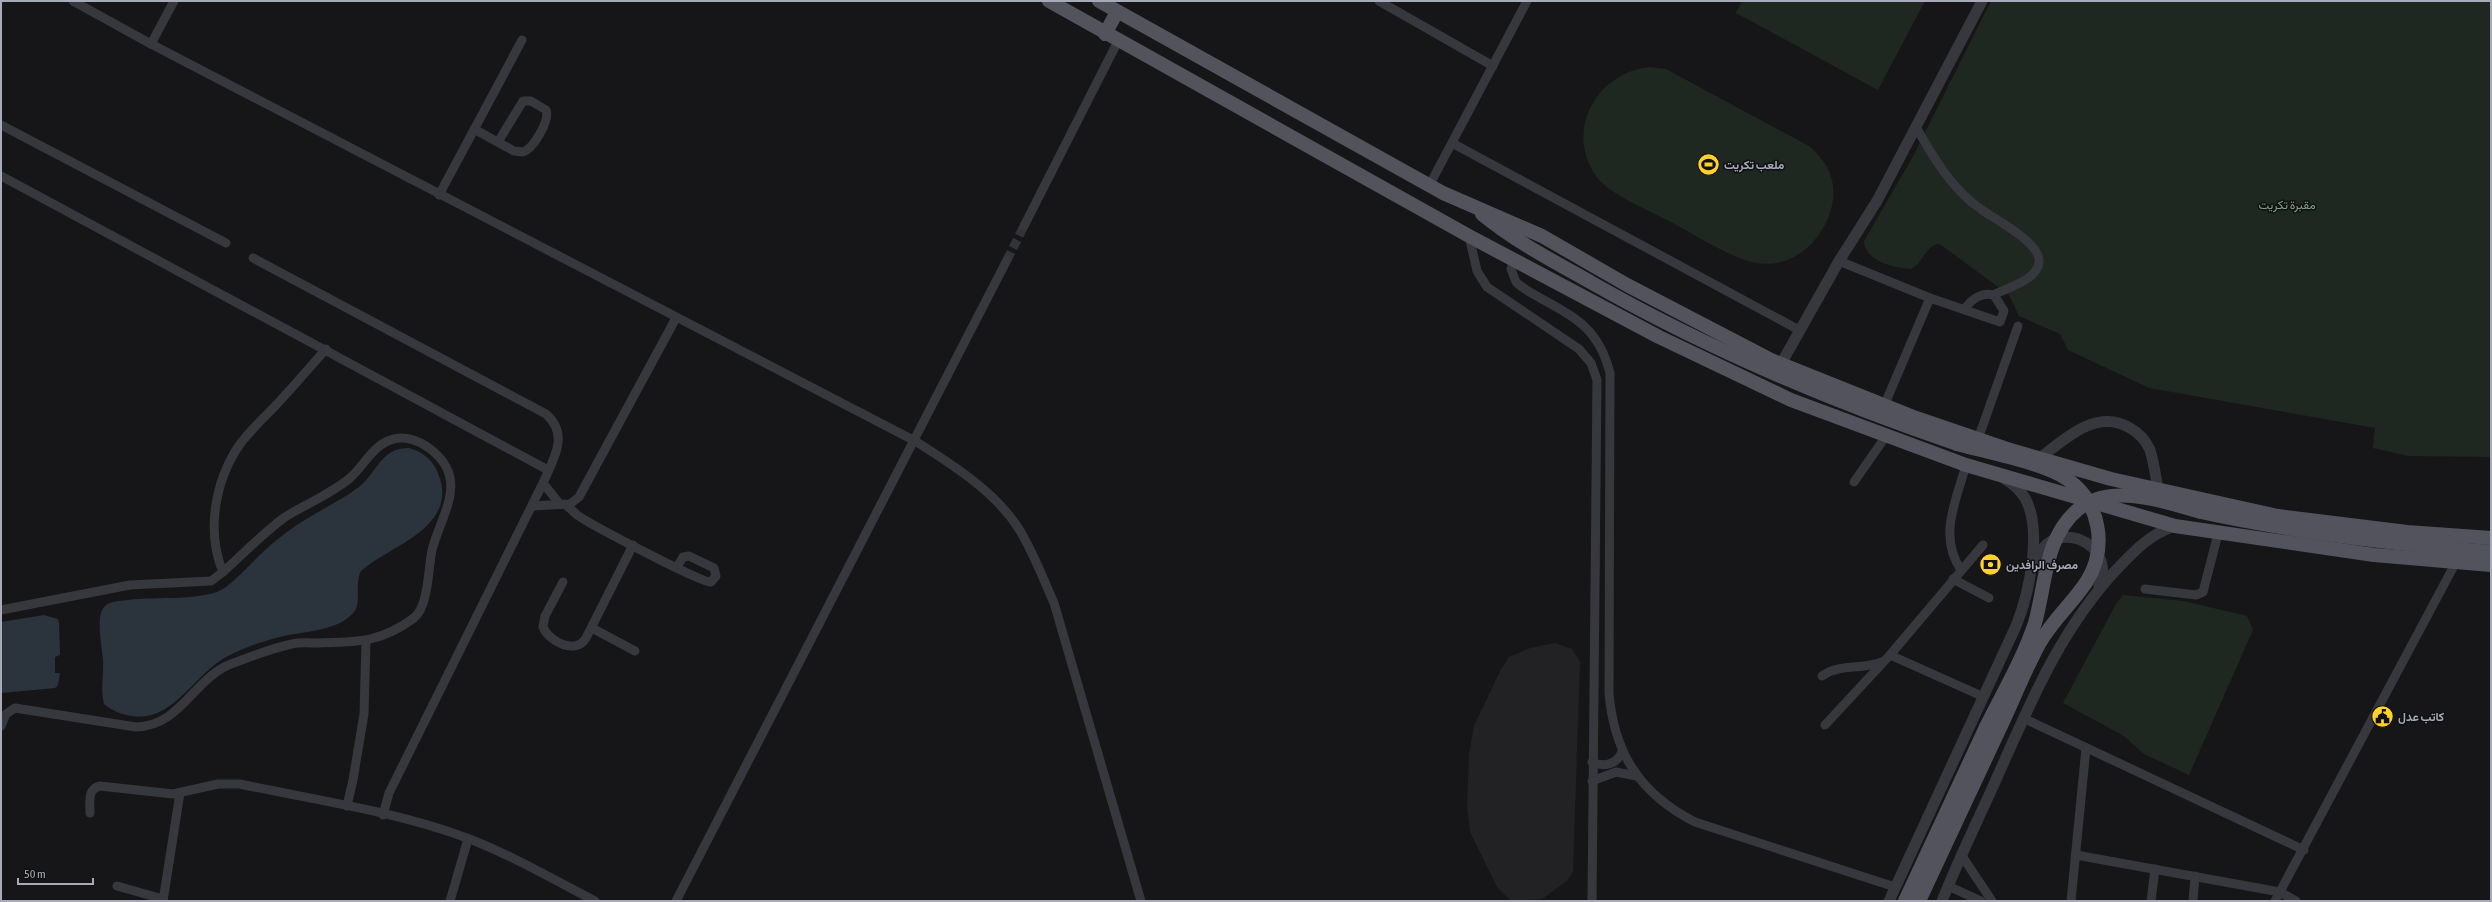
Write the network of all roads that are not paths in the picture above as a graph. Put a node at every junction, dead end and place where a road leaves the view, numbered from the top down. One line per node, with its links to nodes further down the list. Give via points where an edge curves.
1 (74, 1): 12 (street)
2 (174, 1): 12 (street)
3 (1049, 1): 9 (main road)
4 (1099, 1): 8 (main road)
5 (1379, 1): 13 (street)
6 (1527, 1): 13 (street)
7 (1982, 1): 15 (street)
8 (1117, 12): 9 (main road); 20 (main road)
9 (1105, 34): 11 (main road)
10 (522, 40): 16 (street)
11 (1118, 41): 23 (street); 24 (main road)
12 (151, 44): 21 (street)
13 (1493, 66): 18 (street)
14 (1, 125): 25 (street)
15 (1916, 127): 29 (street, via 1877,201); 30 (street, via 1938,163 1959,190 1981,210 2030,243 2038,255 2039,262 2033,274)
16 (474, 129): 17 (street); 21 (street)
17 (498, 142): 17 (street, via 516,152 528,150 547,118 546,110 531,101 524,101)
18 (1452, 143): 20 (street); 35 (street)
19 (1, 176): 36 (street)
20 (1429, 186): 22 (main road)
21 (439, 194): 33 (street)
22 (1471, 205): 37 (main road, via 1542,236 1627,285); 78 (main road, bridge, via 1527,246 1697,339 1856,407 1957,444 2042,468 2066,478 2085,496 2097,523 2098,553 2094,568 2039,644)
23 (1024, 226)
24 (1469, 236): 28 (main road); 81 (street, via 1477,271 1487,287 1578,349 1591,363 1597,380)
25 (226, 243)
26 (253, 258): 44 (street, via 546,414 554,423 559,440)
27 (1007, 260): 41 (street)
28 (1514, 260): 39 (main road, via 1709,362 1791,400); 80 (street, via 1512,274 1516,282 1576,318 1588,329 1603,352 1610,372 1609,693 1615,733)
29 (1838, 261): 31 (street); 35 (street)
30 (1994, 295): 32 (street, via 1976,298); 32 (street, via 2004,311 2000,322)
31 (1930, 298): 32 (street); 38 (street)
32 (1965, 309)
33 (676, 318): 41 (street); 49 (street, via 579,498 574,503)
34 (2018, 326): 40 (street)
35 (1799, 330): 37 (street)
36 (326, 349): 44 (street); 61 (street, via 238,447 225,471 218,491 214,523 218,560)
37 (1781, 364): 38 (main road)
38 (1884, 406): 40 (main road)
39 (1886, 436): 43 (main road); 46 (street)
40 (1978, 439): 42 (main road)
41 (914, 441): 101 (street); 102 (street, via 974,483 1002,508 1018,528 1035,557 1054,603)
42 (2040, 458): 48 (main road); 48 (street, via 2088,424 2120,424 2134,430 2145,440 2151,455)
43 (1966, 465): 45 (main road); 60 (street, via 1949,527 1952,554)
44 (548, 470): 47 (street)
45 (2003, 477): 51 (main road); 65 (street, via 2015,485 2029,507 2032,554)
46 (1854, 482)
47 (543, 483): 49 (street); 50 (street)
48 (2158, 490): 53 (main road, via 2278,516 2407,532)
49 (562, 504): 50 (street); 54 (street, via 581,518)
50 (532, 506): 87 (street, via 389,793)
51 (2174, 526): 52 (main road); 67 (street, via 2145,541)
52 (2218, 534): 57 (main road, via 2374,555); 64 (street, via 2203,592 2196,595)
53 (2491, 538)
54 (633, 545): 59 (street); 69 (street)
55 (1983, 545): 60 (street)
56 (2491, 552): 78 (main road, bridge, via 2354,539 2239,521 2126,494 2097,500 2075,514 2062,529 2053,547 2034,624)
57 (2456, 562): 58 (main road); 89 (street)
58 (2491, 565)
59 (677, 567)
60 (1961, 570): 62 (street)
61 (223, 572): 68 (street, via 211,581 130,585); 70 (street, via 281,521 350,478 382,444 396,438 422,443 440,458 452,489 447,513 433,549 424,602 414,618)
62 (1953, 580): 66 (street); 72 (street)
63 (563, 582): 69 (street, via 543,620 545,630 549,636 572,647 582,644)
64 (2145, 589)
65 (2028, 591): 67 (street, via 2040,550 2053,539 2066,537 2085,542 2100,555 2104,570 2100,584); 74 (street, via 2016,626)
66 (1989, 598)
67 (2089, 602): 75 (street, via 2049,663)
68 (1, 610)
69 (592, 628): 71 (street)
70 (366, 641): 77 (street, via 292,644 229,665 216,672 173,714 144,727 15,708 6,714); 85 (street, via 363,720)
71 (635, 651)
72 (1886, 658): 73 (street, via 1862,667 1842,667); 74 (street); 76 (street)
73 (1822, 676)
74 (1984, 697): 96 (street)
75 (2023, 718): 79 (street); 91 (street)
76 (1824, 725)
77 (1, 726)
78 (1992, 729): 105 (main road); 106 (main road)
79 (2086, 748): 89 (street); 90 (street)
80 (1622, 752): 81 (street, via 1618,759 1610,764); 82 (street)
81 (1592, 762): 83 (street)
82 (1637, 776): 83 (street, via 1616,772); 96 (street, via 1669,807 1695,822)
83 (1592, 781): 103 (street)
84 (180, 793): 85 (street, via 218,784 240,784); 86 (street, via 100,786 90,794); 98 (street)
85 (347, 806): 87 (street)
86 (90, 813)
87 (383, 815): 88 (street)
88 (468, 839): 99 (street); 100 (street)
89 (2304, 850): 97 (street)
90 (2076, 855): 92 (street); 110 (street)
91 (1962, 856): 95 (street); 109 (street)
92 (2155, 869): 93 (street); 111 (street)
93 (2195, 876): 97 (street); 112 (street)
94 (117, 886): 98 (street)
95 (1948, 886): 107 (street); 108 (street)
96 (1895, 887): 104 (street)
97 (2280, 892): 113 (street); 114 (street)
98 (163, 900)
99 (450, 901)
100 (595, 901)
101 (676, 901)
102 (1141, 901)
103 (1592, 901)
104 (1889, 901)
105 (1905, 901)
106 (1919, 901)
107 (1942, 901)
108 (1981, 901)
109 (1992, 901)
110 (2071, 901)
111 (2152, 901)
112 (2193, 901)
113 (2275, 901)
114 (2296, 901)

